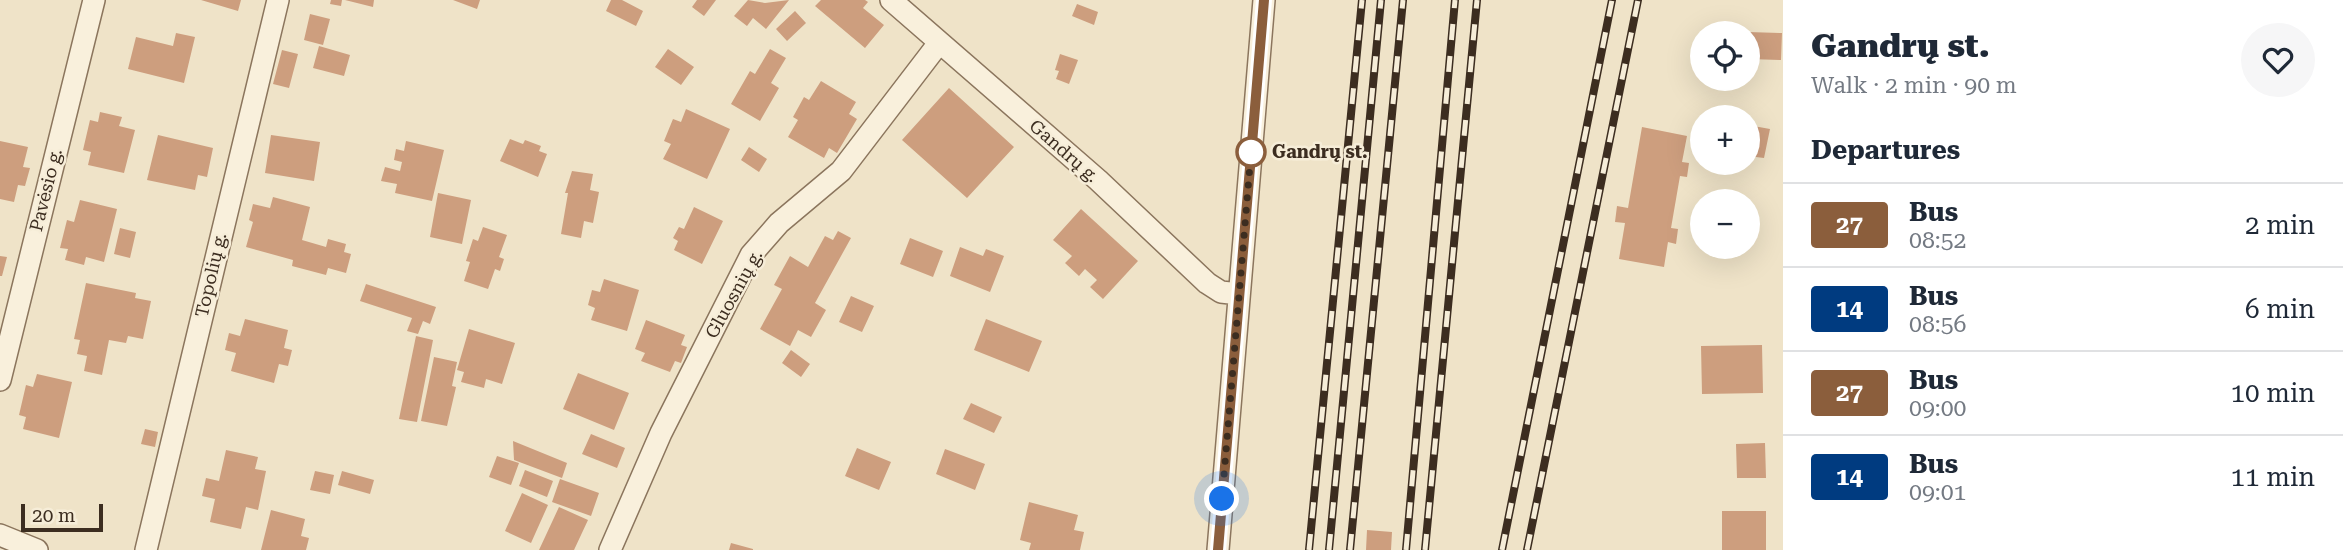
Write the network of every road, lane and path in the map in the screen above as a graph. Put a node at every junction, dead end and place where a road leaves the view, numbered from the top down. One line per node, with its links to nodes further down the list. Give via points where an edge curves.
1 (94, 0): 7 (street, Pavėsio g.)
2 (278, 0): 10 (street, Topolių g.)
3 (891, 0): 5 (street, Gandrų g.)
4 (1264, 0): 6 (street)
5 (939, 43): 6 (street, Gandrų g., via 1098,180 1207,283 1221,292); 11 (street, Gluosnių g., via 841,170 779,223 751,255 661,433)
6 (1239, 294): 12 (street)
7 (0, 380)
8 (0, 535): 9 (street)
9 (37, 550)
10 (146, 550)
11 (610, 550)
12 (1218, 550)

